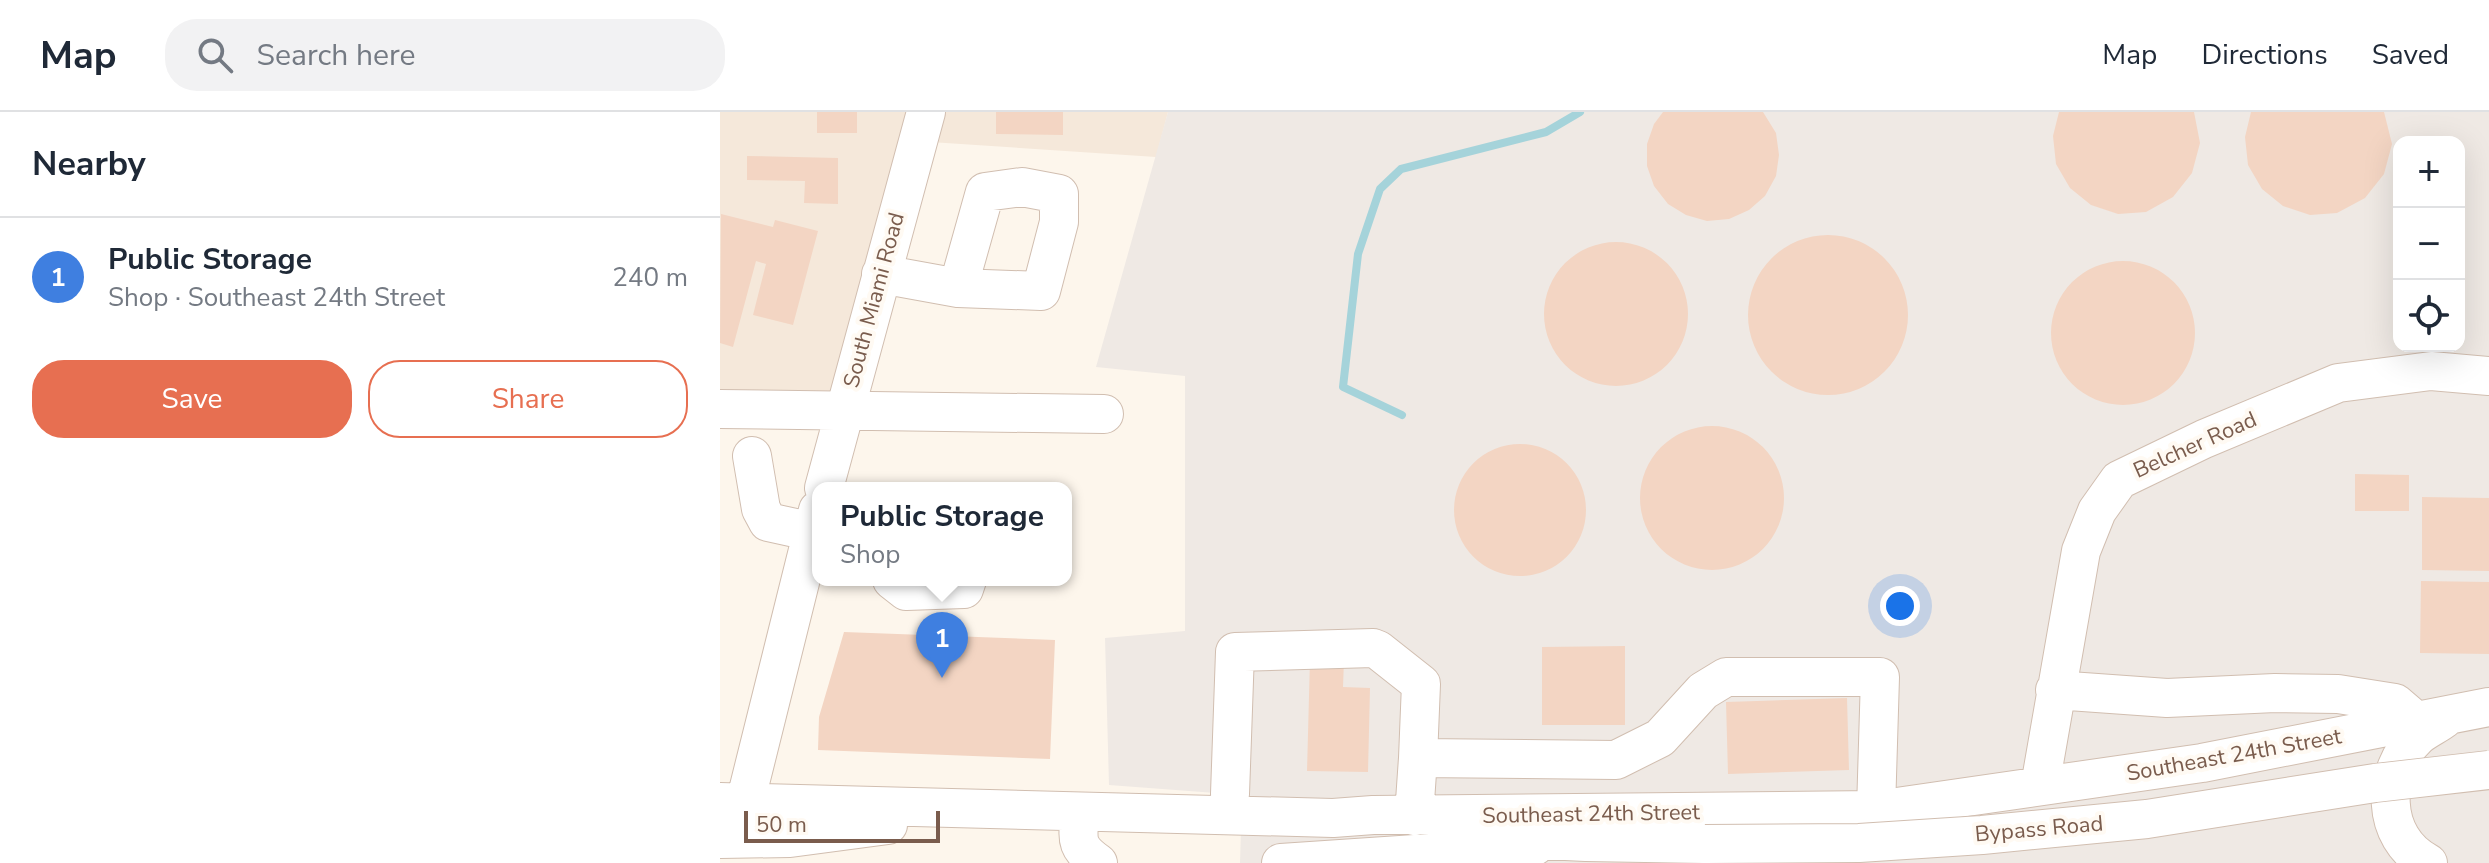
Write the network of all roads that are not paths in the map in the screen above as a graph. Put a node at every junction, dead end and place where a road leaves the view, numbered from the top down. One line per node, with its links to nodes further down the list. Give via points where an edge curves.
1 (926, 112): 2 (street, South Miami Road)
2 (881, 274): 3 (street); 6 (street, South Miami Road)
3 (958, 288)
4 (2489, 376): 14 (street, Belcher Road, via 2431,371 2338,383 2119,480 2097,511 2081,551)
5 (720, 409): 6 (street)
6 (843, 410): 7 (street); 9 (street, South Miami Road)
7 (1104, 414)
8 (752, 456): 10 (street, via 768,522)
9 (825, 482)
10 (812, 525)
11 (812, 538): 21 (street)
12 (900, 586): 13 (street, via 906,591)
13 (965, 586)
14 (2055, 690): 16 (street, via 2167,698 2338,694 2395,703); 18 (street, Belcher Road)
15 (2471, 710): 16 (street, Southeast 24th Street); 31 (street, Southeast 24th Street, via 2418,736 2394,769 2394,828 2406,847)
16 (2416, 721): 18 (street, Southeast 24th Street, via 2202,763)
17 (2489, 770): 27 (street, Bypass Road, bridge, via 2057,828 1859,843)
18 (2040, 786): 23 (street, Southeast 24th Street)
19 (1416, 787): 20 (street, via 1421,684 1378,650 1239,651 1233,656); 23 (street, via 1616,760 1660,738 1703,691 1726,677 1880,677); 25 (street, Southeast 24th Street); 27 (street, Southeast 24th Street)
20 (1230, 794)
21 (732, 802): 22 (street, Southeast 24th Street)
22 (1006, 810): 24 (street, Southeast 24th Street); 26 (street, via 790,838)
23 (1876, 810): 27 (street, Southeast 24th Street)
24 (1080, 812): 25 (street, Southeast 24th Street); 29 (street, via 1082,852)
25 (1333, 818): 28 (street, Bypass Road, via 1422,833)
26 (720, 839)
27 (1685, 841): 28 (street, Bypass Road)
28 (1586, 842): 30 (street, Bypass Road)
29 (1098, 863)
30 (1281, 863)
31 (2428, 863)

